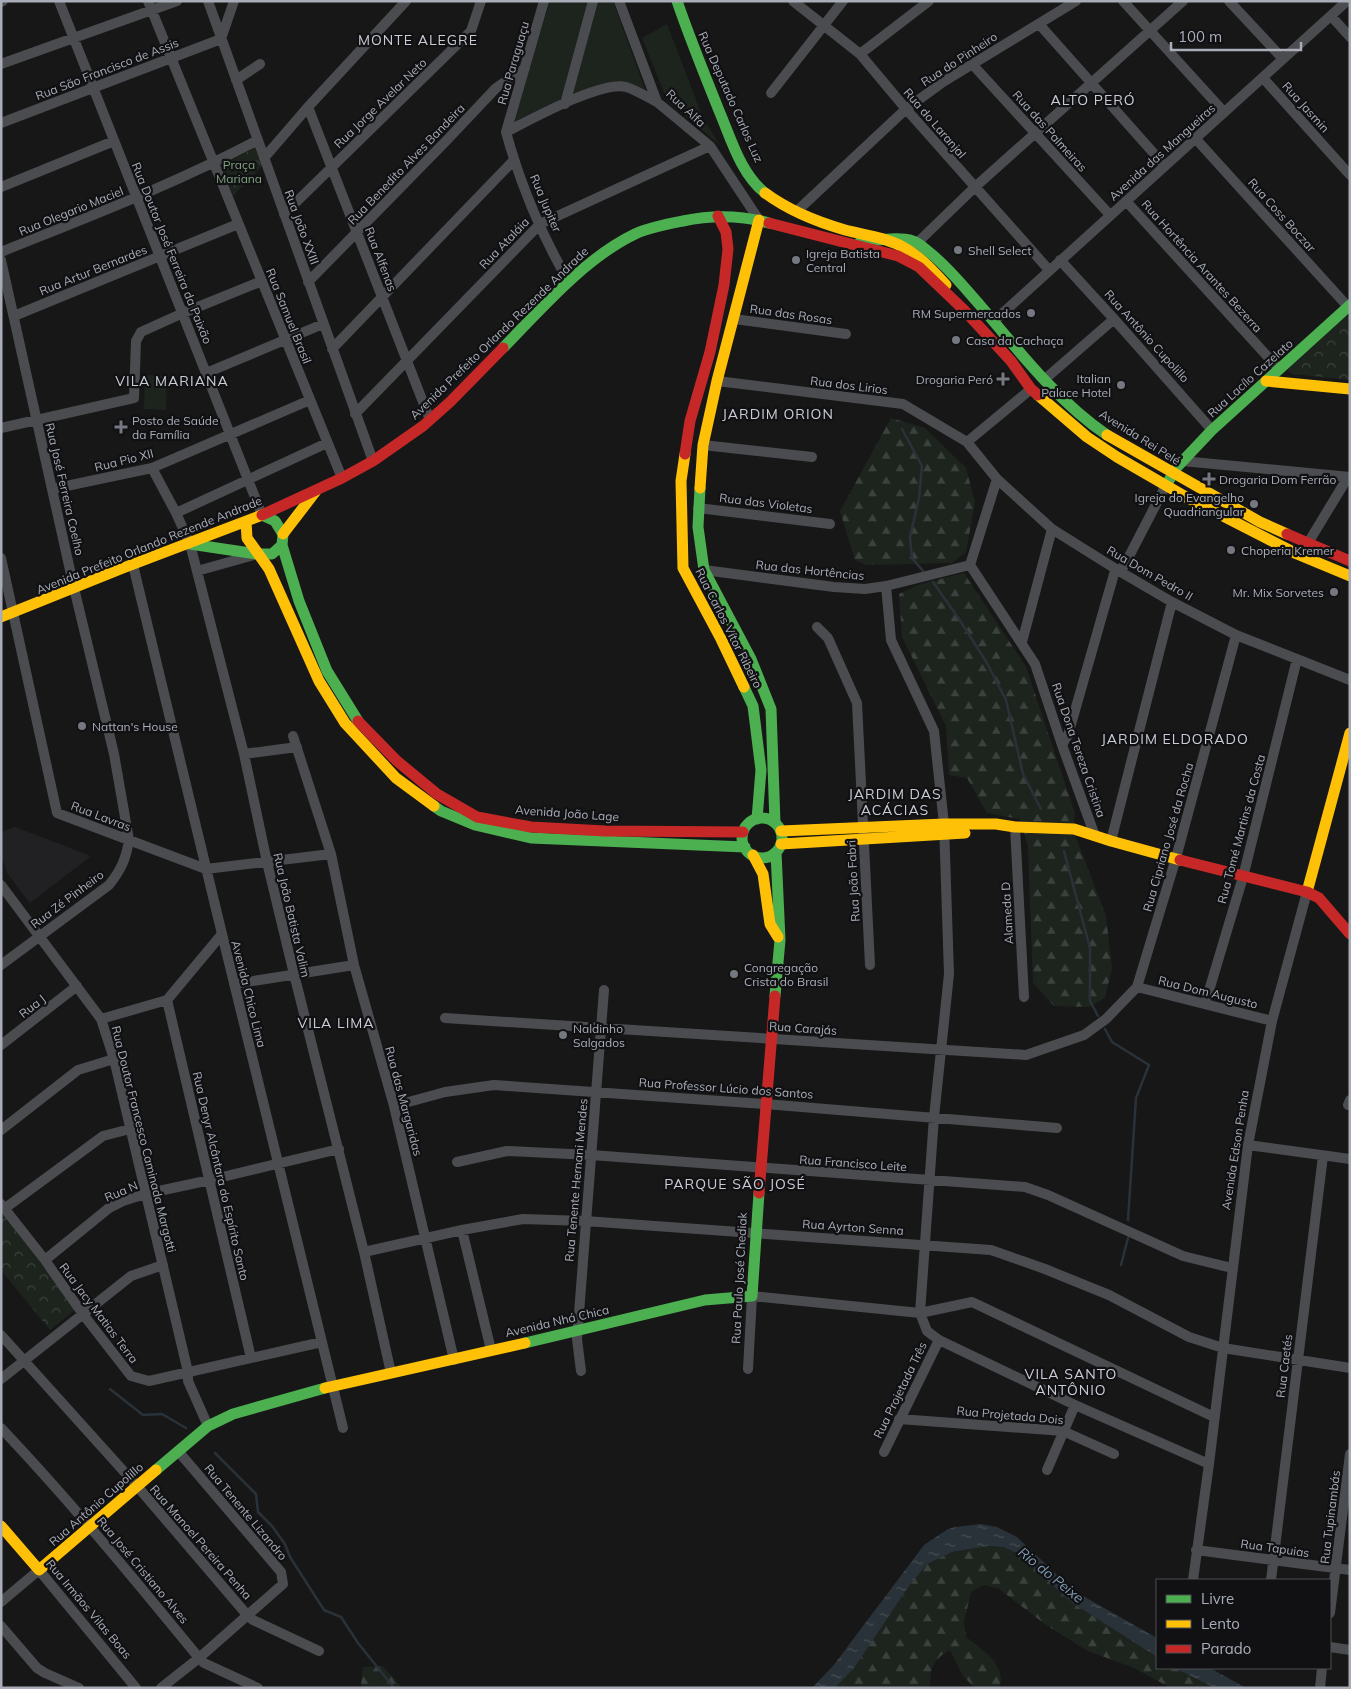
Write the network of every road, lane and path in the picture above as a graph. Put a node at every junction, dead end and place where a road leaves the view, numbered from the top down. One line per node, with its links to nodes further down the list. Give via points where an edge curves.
1 (59, 1): 25 (street, Rua Doutor José Ferreira da Paixão)
2 (177, 1): 19 (street)
3 (208, 1): 26 (street, Rua João XXIII)
4 (234, 1): 26 (street)
5 (406, 1): 41 (street)
6 (480, 1): 55 (street, Rua Jorge Avelar Neto, via 471,31)
7 (544, 1): 33 (street, Rua Paraguaçu)
8 (593, 1): 40 (street)
9 (619, 1): 39 (street, Rua Alfa)
10 (677, 1): 61 (street, Rua Deputado Carlos Luz, via 689,38 745,166 755,183 772,199)
11 (793, 1): 22 (street, Rua do Laranjal)
12 (843, 1): 22 (street)
13 (929, 1): 27 (street)
14 (1076, 1): 21 (street, Rua do Pinheiro)
15 (1124, 1): 23 (street)
16 (1183, 1): 23 (street)
17 (1229, 1): 29 (street)
18 (1342, 3): 20 (street, Avenida das Mangueiras)
19 (150, 6): 25 (street); 28 (street, Rua Samuel Brasil)
20 (1331, 16): 24 (street); 29 (street, Avenida das Mangueiras)
21 (1039, 24): 32 (street, Rua do Pinheiro); 36 (street)
22 (824, 25): 27 (street, Rua do Laranjal); 38 (street)
23 (1150, 31): 36 (street); 43 (street)
24 (1350, 37)
25 (74, 38): 30 (street); 37 (street, Rua Doutor José Ferreira da Paixão)
26 (221, 39): 28 (street, Rua São Francisco de Assis); 35 (street, Rua João XXIII)
27 (860, 54): 42 (street, Rua do Laranjal)
28 (171, 58): 37 (street, Rua São Francisco de Assis); 53 (street, Rua Samuel Brasil)
29 (1283, 59): 34 (street, Avenida das Mangueiras)
30 (1, 64)
31 (260, 64): 35 (street)
32 (972, 64): 42 (street, Rua do Pinheiro); 46 (street, Rua das Palmeiras)
33 (525, 68): 45 (street, Rua Paraguaçu); 69 (street, Rua Benedito Alves Bandeira, via 496,88)
34 (1263, 78): 43 (street, Avenida das Mangueiras); 56 (street, Rua Jasmin)
35 (236, 80): 48 (street, Rua João XXIII)
36 (1092, 82): 46 (street); 54 (street)
37 (93, 88): 44 (street, Rua São Francisco de Assis); 49 (street, Rua Doutor José Ferreira da Paixão)
38 (771, 93)
39 (657, 102): 40 (street, via 625,86 616,86); 50 (street, Rua Alfa)
40 (565, 104): 45 (street)
41 (308, 107): 51 (street); 55 (street, Rua Alfenas)
42 (906, 109): 58 (street, Rua do Laranjal); 61 (street, Rua do Pinheiro)
43 (1224, 112): 47 (street, Avenida das Mangueiras)
44 (1, 123)
45 (506, 132): 52 (street, Rua Jupiter)
46 (1035, 133): 58 (street); 63 (street, Rua das Palmeiras)
47 (1195, 138): 54 (street, Avenida das Mangueiras); 85 (street, Rua Coss Boczar)
48 (258, 140): 51 (street, Rua João XXIII); 53 (street, Rua Olegario Maciel)
49 (114, 141): 57 (street); 59 (street, Rua Doutor José Ferreira da Paixão)
50 (710, 146): 65 (street, Rua Alfa); 68 (street, Rua Ataláia)
51 (264, 158): 62 (street, Rua João XXIII)
52 (514, 160): 68 (street, Rua Jupiter); 84 (street)
53 (213, 164): 59 (street, Rua Olegario Maciel); 67 (street, Rua Samuel Brasil)
54 (1164, 166): 60 (street, Avenida das Mangueiras)
55 (332, 168): 62 (street, Rua Jorge Avelar Neto); 69 (street, Rua Alfenas)
56 (1350, 174)
57 (1, 187)
58 (974, 187): 72 (street); 79 (street, Rua do Laranjal)
59 (137, 198): 74 (street, Rua Olegario Maciel); 76 (street, Rua Doutor José Ferreira da Paixão)
60 (1126, 201): 63 (street, Avenida das Mangueiras); 97 (street, Rua Hortência Arantes Bezerra)
61 (798, 211): 66 (street, Rua Deputado Carlos Luz)
62 (284, 214): 82 (street, Rua João XXIII)
63 (1110, 215): 78 (street, Avenida das Mangueiras)
64 (718, 216): 65 (street, Avenida Prefeito Orlando Rezende Andrade); 73 (street, Rua Carlos Vítor Ribeiro, via 726,232); 83 (street, Avenida Prefeito Orlando Rezende Andrade, via 675,222 636,234 593,260)
65 (759, 220): 71 (street, Avenida Prefeito Orlando Rezende Andrade); 75 (street, Rua Carlos Vítor Ribeiro)
66 (824, 223): 70 (street, Rua Deputado Carlos Luz); 72 (street, Rua Deputado Carlos Luz, via 838,220 856,223)
67 (238, 224): 76 (street, Rua Artur Bernardes); 81 (street, Rua Samuel Brasil)
68 (540, 224): 83 (street, Rua Jupiter); 96 (street, Rua Ataláia)
69 (357, 232): 82 (street, Rua Benedito Alves Bandeira); 84 (street, Rua Alfenas)
70 (888, 240): 71 (street, Rua Deputado Carlos Luz); 72 (street, Rua Deputado Carlos Luz); 86 (street, Rua Deputado Carlos Luz, via 929,265)
71 (838, 242): 86 (street, Avenida Prefeito Orlando Rezende Andrade, via 898,256 919,267)
72 (915, 242): 91 (street, Avenida Rei Pelé, via 944,264)
73 (728, 249): 75 (street, via 740,244 748,248); 160 (street, Rua Carlos Vítor Ribeiro, via 724,285 710,352 690,421 681,481 683,568 753,706 761,770)
74 (1, 252)
75 (750, 254): 89 (street, Rua Carlos Vítor Ribeiro)
76 (160, 256): 87 (street, Rua Doutor José Ferreira da Paixão); 88 (street, Rua Artur Bernardes)
77 (1, 260): 80 (street, Rua José Ferreira Coelho)
78 (1060, 260): 79 (street, Avenida das Mangueiras); 90 (street, Rua Antônio Cupolillo)
79 (1049, 270): 91 (street, Avenida das Mangueiras)
80 (3, 278): 88 (street, Rua José Ferreira Coelho)
81 (262, 281): 87 (street); 94 (street, Rua Samuel Brasil)
82 (308, 282): 92 (street, Rua João XXIII)
83 (569, 282): 107 (street, Avenida Prefeito Orlando Rezende Andrade)
84 (382, 297): 95 (street); 96 (street, Rua Alfenas)
85 (1349, 307): 97 (street, Rua Lacílo Cazelato)
86 (964, 310): 102 (street, via 1011,361)
87 (183, 313): 98 (street, Rua Doutor José Ferreira da Paixão); 106 (street, via 142,332 136,341 134,398)
88 (14, 316): 106 (street, Rua José Ferreira Coelho)
89 (734, 319): 93 (street, Rua das Rosas); 100 (street, Rua Carlos Vítor Ribeiro)
90 (1114, 319): 99 (street); 109 (street, Rua Antônio Cupolillo)
91 (994, 321): 99 (street, Avenida Rei Pelé)
92 (323, 324): 94 (street); 95 (street, Rua João XXIII)
93 (846, 334)
94 (286, 339): 98 (street); 104 (street, Rua Samuel Brasil)
95 (332, 349): 105 (street, Rua João XXIII)
96 (407, 361): 105 (street, Rua Ataláia); 107 (street, Rua Alfenas)
97 (1280, 369): 101 (street, Rua Lacílo Cazelato)
98 (206, 373): 110 (street, Rua Doutor José Ferreira da Paixão)
99 (1045, 379): 118 (street, Avenida Rei Pelé, via 1093,426)
100 (717, 381): 111 (street, Rua dos Lirios, via 903,404); 113 (street, Rua Carlos Vítor Ribeiro)
101 (1266, 381): 103 (street); 109 (street, Rua Lacílo Cazelato)
102 (1031, 389): 111 (street); 123 (street, via 1087,437)
103 (1350, 389)
104 (310, 400): 110 (street, Rua Pio XII); 112 (street, Rua Samuel Brasil)
105 (356, 414): 115 (street, Rua João XXIII)
106 (36, 419): 108 (street); 124 (street, Rua José Ferreira Coelho)
107 (430, 420): 115 (street, Avenida Prefeito Orlando Rezende Andrade)
108 (1, 428)
109 (1212, 430): 116 (street, Rua Lacílo Cazelato)
110 (230, 434): 117 (street, Rua Pio XII); 121 (street, Rua Doutor José Ferreira da Paixão)
111 (967, 442): 122 (street, Rua Dom Pedro II)
112 (327, 443): 120 (street, Rua Samuel Brasil); 121 (street)
113 (703, 445): 114 (street); 126 (street, Rua Carlos Vítor Ribeiro)
114 (812, 457)
115 (373, 461): 120 (street, Avenida Prefeito Orlando Rezende Andrade)
116 (1182, 461): 118 (street, Rua Lacílo Cazelato); 119 (street)
117 (152, 468): 124 (street, Rua Pio XII); 127 (street, Rua João Batista Valim)
118 (1172, 474): 123 (street, Rua Lacílo Cazelato); 133 (street, Avenida Rei Pelé, via 1260,522)
119 (1349, 477): 133 (street)
120 (342, 478): 125 (street, Avenida Prefeito Orlando Rezende Andrade)
121 (248, 479): 127 (street); 128 (street, Rua Doutor José Ferreira da Paixão)
122 (997, 479): 131 (street, Rua Dom Pedro II); 139 (street)
123 (1166, 485): 142 (street); 143 (street, via 1297,554)
124 (52, 489): 145 (street, Rua José Ferreira Coelho)
125 (317, 490): 128 (street, Avenida Prefeito Orlando Rezende Andrade); 132 (street)
126 (698, 508): 130 (street, Rua das Violetas); 140 (street, Rua Carlos Vítor Ribeiro)
127 (176, 513): 134 (street, Rua João Batista Valim)
128 (262, 515): 129 (street, Avenida Prefeito Orlando Rezende Andrade); 132 (street, Avenida João Lage, via 275,521)
129 (246, 522): 134 (street, Avenida Prefeito Orlando Rezende Andrade); 135 (street, Avenida João Lage, via 247,538)
130 (830, 524)
131 (1052, 529): 142 (street, Rua Dom Pedro II); 151 (street)
132 (283, 539): 135 (street, via 272,554); 164 (street, Avenida João Lage, via 299,601 327,671 354,717 397,761 437,794 477,817 532,827)
133 (1308, 543): 137 (street, Avenida Rei Pelé)
134 (190, 544): 135 (street); 138 (street, Avenida Prefeito Orlando Rezende Andrade); 141 (street, Rua João Batista Valim)
135 (257, 554): 141 (street); 170 (street, Avenida João Lage, via 269,569 319,681 345,723 396,778 441,811 474,826 531,838)
136 (1, 558): 147 (street, Rua Lavras)
137 (1350, 561)
138 (133, 565): 145 (street, Avenida Prefeito Orlando Rezende Andrade); 174 (street, Avenida Chico Lima)
139 (970, 565): 144 (street, Rua das Hortências); 151 (street, Rua Dona Tereza Cristina)
140 (704, 570): 144 (street, Rua das Hortências, via 834,588); 161 (street, Rua Carlos Vítor Ribeiro, via 751,659 771,709)
141 (197, 571): 158 (street, Rua João Batista Valim)
142 (1119, 571): 146 (street, Rua Dom Pedro II); 156 (street, via 1114,574 1068,735)
143 (1350, 576)
144 (886, 586): 162 (street, via 891,640 934,731)
145 (74, 588): 147 (street, Avenida Prefeito Orlando Rezende Andrade); 167 (street, Rua José Ferreira Coelho, via 114,754)
146 (1172, 602): 150 (street, Rua Dom Pedro II); 168 (street)
147 (14, 613): 148 (street, Avenida Prefeito Orlando Rezende Andrade); 167 (street, Rua Lavras, via 57,812)
148 (1, 617)
149 (817, 627): 165 (street, Rua João Fabri, via 828,638 857,703)
150 (1236, 635): 152 (street, Rua Dom Pedro II); 172 (street, Rua Cipriano José da Rocha)
151 (1022, 642): 156 (street, Rua Dona Tereza Cristina, via 1035,664)
152 (1297, 659): 153 (street, Rua Dom Pedro II); 175 (street, Rua Tomé Martins da Costa)
153 (1350, 680)
154 (1350, 733): 159 (street, Avenida Edson Penha)
155 (293, 736): 157 (street, Rua das Margaridas)
156 (1062, 745): 166 (street, Rua Dona Tereza Cristina)
157 (297, 747): 158 (street); 171 (street, Rua das Margaridas)
158 (244, 754): 173 (street, Rua João Batista Valim)
159 (1344, 775): 177 (street, Avenida Edson Penha)
160 (757, 819): 161 (street, via 770,819); 164 (street)
161 (778, 827): 165 (street); 169 (street)
162 (944, 828): 163 (street, via 996,824); 165 (street); 199 (street, via 949,974)
163 (1015, 828): 166 (street, via 1074,828); 190 (street, Alameda D)
164 (743, 832): 170 (street, via 743,842)
165 (863, 833): 169 (street); 184 (street, Rua João Fabri)
166 (1095, 836): 168 (street, Rua Dona Tereza Cristina)
167 (129, 840): 174 (street, Rua Lavras); 180 (street, Rua Zé Pinheiro, via 120,872 109,885)
168 (1111, 841): 172 (street, Rua Dona Tereza Cristina)
169 (778, 848): 170 (street, via 765,857); 181 (street)
170 (749, 851): 181 (street, via 763,874 770,924)
171 (331, 854): 173 (street, Rua Lavras); 183 (street, Rua das Margaridas)
172 (1176, 858): 175 (street, Rua Dona Tereza Cristina); 188 (street, Rua Cipriano José da Rocha)
173 (267, 862): 174 (street, Rua Lavras); 185 (street, Rua João Batista Valim)
174 (206, 869): 178 (street, Avenida Chico Lima)
175 (1243, 877): 177 (street, Rua Dona Tereza Cristina); 192 (street, Rua Tomé Martins da Costa)
176 (1, 884): 180 (street, Rua Doutor Francesco Caminada Margotti)
177 (1307, 892): 179 (street, via 1318,898); 195 (street, Avenida Edson Penha)
178 (222, 934): 186 (street, Avenida Chico Lima); 191 (street)
179 (1350, 934)
180 (39, 937): 182 (street, Rua Zé Pinheiro); 187 (street, Rua Doutor Francesco Caminada Margotti)
181 (780, 940): 197 (street)
182 (1, 965)
183 (354, 965): 185 (street); 203 (street, Rua das Margaridas)
184 (870, 966)
185 (294, 974): 186 (street); 209 (street, Rua João Batista Valim)
186 (234, 984): 214 (street, Avenida Chico Lima)
187 (77, 986): 194 (street, Rua Doutor Francesco Caminada Margotti); 198 (street, Rua J)
188 (1137, 987): 192 (street, Rua Dom Augusto); 199 (street, Rua Carajás, via 1106,1019 1084,1035 1026,1055)
189 (604, 990): 196 (street, Rua Tenente Hernani Mendes)
190 (1024, 997)
191 (166, 1000): 194 (street); 216 (street, Rua Denyr Alcântara do Espírito Santo)
192 (1206, 1004): 195 (street, Rua Dom Augusto)
193 (445, 1018): 196 (street, Rua Carajás)
194 (100, 1019): 200 (street, Rua Doutor Francesco Caminada Margotti)
195 (1272, 1021): 208 (street, Avenida Edson Penha)
196 (601, 1027): 197 (street, Rua Carajás); 201 (street, Rua Tenente Hernani Mendes)
197 (770, 1039): 199 (street, Rua Carajás); 202 (street, Rua Paulo José Chediak)
198 (1, 1045)
199 (940, 1050): 204 (street)
200 (114, 1059): 205 (street, Rua Doutor Francesco Caminada Margotti); 207 (street, via 78,1070)
201 (596, 1091): 202 (street, Rua Professor Lúcio dos Santos); 203 (street, Rua Professor Lúcio dos Santos, via 494,1085 445,1092); 210 (street, Rua Tenente Hernani Mendes)
202 (764, 1104): 204 (street, Rua Professor Lúcio dos Santos); 215 (street, Rua Paulo José Chediak)
203 (394, 1106): 223 (street, Rua das Margaridas)
204 (934, 1117): 206 (street, Rua Professor Lúcio dos Santos); 217 (street)
205 (130, 1128): 218 (street, Rua Doutor Francesco Caminada Margotti); 219 (street, via 103,1136)
206 (1057, 1128)
207 (1, 1130)
208 (1248, 1145): 211 (street); 228 (street, Avenida Edson Penha)
209 (339, 1149): 214 (street, Rua N); 225 (street, Rua João Batista Valim)
210 (591, 1155): 213 (street, Rua Francisco Leite, via 507,1151); 215 (street, Rua Francisco Leite); 220 (street, Rua Tenente Hernani Mendes)
211 (1323, 1156): 212 (street); 240 (street, Rua Caetés)
212 (1350, 1159)
213 (457, 1162)
214 (278, 1164): 216 (street, Rua N); 235 (street, Avenida Chico Lima)
215 (760, 1168): 217 (street, Rua Francisco Leite); 222 (street, Rua Paulo José Chediak)
216 (210, 1180): 218 (street, Rua N); 238 (street, Rua Denyr Alcântara do Espírito Santo)
217 (929, 1181): 224 (street); 228 (street, Rua Francisco Leite, via 1025,1187 1183,1256)
218 (145, 1194): 226 (street, Rua N, via 109,1208); 227 (street, Rua Doutor Francesco Caminada Margotti)
219 (3, 1207): 226 (street, Rua Jacy Matias Terra)
220 (585, 1221): 221 (street, Rua Ayrton Senna, via 523,1220); 222 (street, Rua Ayrton Senna); 232 (street, Rua Tenente Hernani Mendes)
221 (462, 1230): 223 (street, Rua Ayrton Senna); 237 (street)
222 (756, 1233): 224 (street, Rua Ayrton Senna); 229 (street, Rua Paulo José Chediak)
223 (426, 1239): 225 (street, Rua Ayrton Senna); 239 (street, Rua das Margaridas)
224 (924, 1245): 231 (street); 236 (street, Rua Ayrton Senna, via 991,1250 1045,1268 1109,1295 1190,1337)
225 (364, 1252): 246 (street, Rua João Batista Valim)
226 (45, 1260): 230 (street, Rua Jacy Matias Terra)
227 (163, 1265): 230 (street, via 131,1276); 245 (street, Rua Doutor Francesco Caminada Margotti)
228 (1232, 1268): 236 (street, Avenida Edson Penha)
229 (752, 1296): 231 (street, Avenida Nhá Chica); 232 (street, Avenida Nhá Chica, via 705,1300); 243 (street, Rua Paulo José Chediak)
230 (82, 1313): 241 (street); 245 (street, Rua Jacy Matias Terra, via 131,1376 148,1381)
231 (920, 1313): 234 (street, via 926,1331); 250 (street, Avenida Nhá Chica, via 972,1302)
232 (578, 1330): 237 (street, Avenida Nhá Chica); 244 (street, Rua Tenente Hernani Mendes)
233 (1, 1335): 241 (street, Rua Manoel Pereira Penha)
234 (939, 1340): 249 (street); 251 (street, Rua Projetada Três)
235 (322, 1342): 238 (street, Rua Jacy Matias Terra); 248 (street, Avenida Chico Lima)
236 (1223, 1348): 240 (street, Rua Ayrton Senna); 250 (street, Avenida Edson Penha)
237 (491, 1350): 239 (street, Avenida Nhá Chica)
238 (251, 1358): 245 (street, Rua Jacy Matias Terra)
239 (454, 1360): 246 (street, Avenida Nhá Chica)
240 (1297, 1360): 242 (street, Rua Ayrton Senna); 266 (street, Rua Caetés)
241 (24, 1361): 247 (street); 262 (street, Rua Manoel Pereira Penha)
242 (1350, 1368)
243 (748, 1370)
244 (581, 1371)
245 (188, 1372): 252 (street, Rua Doutor Francesco Caminada Margotti, via 188,1382)
246 (392, 1373): 248 (street, Avenida Nhá Chica)
247 (1, 1379)
248 (333, 1386): 252 (street, Avenida Nhá Chica, via 233,1414); 254 (street, Avenida Chico Lima)
249 (1075, 1405): 255 (street); 260 (street)
250 (1214, 1417): 260 (street, Avenida Edson Penha)
251 (899, 1419): 255 (street, Rua Projetada Dois); 257 (street, Rua Projetada Três)
252 (208, 1426): 256 (street, Rua Antônio Cupolillo)
253 (1, 1428): 264 (street, Rua José Cristiano Alves)
254 (343, 1428)
255 (1063, 1430): 258 (street, Rua Projetada Dois); 261 (street)
256 (178, 1451): 262 (street, Rua Antônio Cupolillo); 274 (street, Rua Tenente Lizandro, via 281,1572 283,1584)
257 (884, 1452)
258 (1114, 1454)
259 (1350, 1454): 267 (street, Rua Tupinambás)
260 (1209, 1464): 265 (street, Avenida Edson Penha)
261 (1047, 1470)
262 (137, 1486): 264 (street, Rua Antônio Cupolillo); 274 (street, Rua Manoel Pereira Penha)
263 (1, 1526): 268 (street, Rua Irmãos Vilas Boas)
264 (90, 1527): 268 (street, Rua Antônio Cupolillo); 279 (street, Rua José Cristiano Alves)
265 (1196, 1550): 266 (street, Rua Tapuias); 270 (street, Avenida Edson Penha)
266 (1273, 1560): 267 (street, Rua Tapuias); 271 (street, Rua Caetés)
267 (1336, 1568): 269 (street, Rua Tapuias); 273 (street, Rua Tupinambás)
268 (39, 1570): 272 (street, Rua Antônio Cupolillo); 282 (street, Rua Irmãos Vilas Boas)
269 (1350, 1570)
270 (1192, 1579)
271 (1271, 1579)
272 (1, 1602)
273 (1331, 1606)
274 (248, 1616): 278 (street, Rua Manoel Pereira Penha); 279 (street, Rua Tenente Lizandro)
275 (1, 1626): 281 (street, via 37,1668)
276 (1331, 1647): 277 (street)
277 (1350, 1650)
278 (319, 1651)
279 (200, 1658): 283 (street, Rua Tenente Lizandro); 284 (street, Rua José Cristiano Alves)
280 (1322, 1669): 285 (street)
281 (79, 1688)
282 (136, 1688)
283 (161, 1688)
284 (258, 1688)
285 (1320, 1688)

